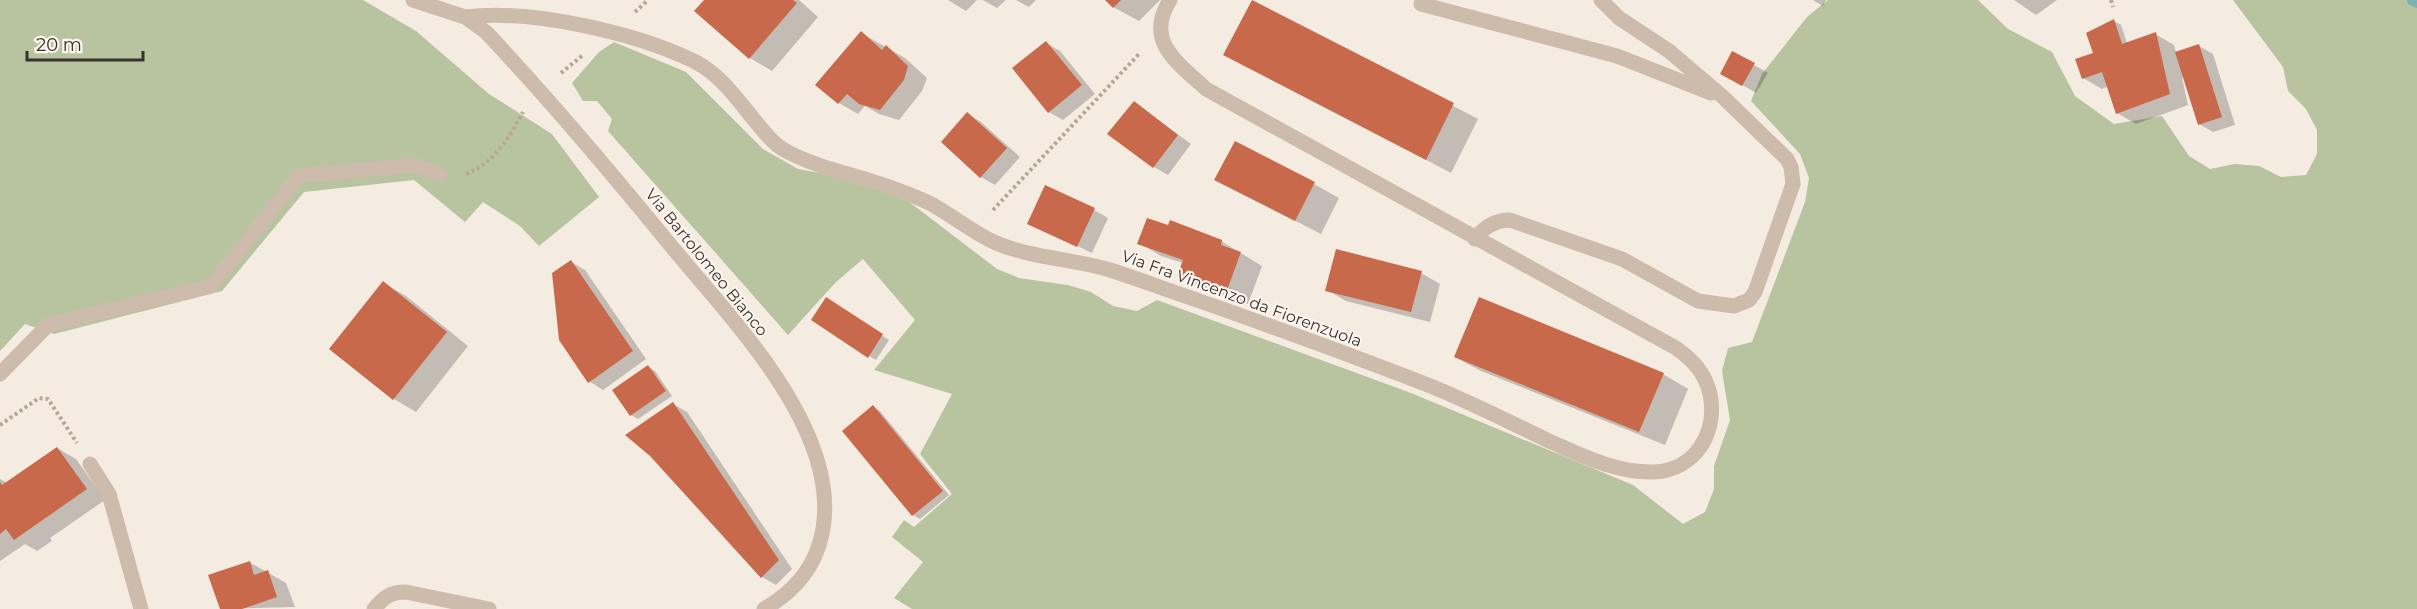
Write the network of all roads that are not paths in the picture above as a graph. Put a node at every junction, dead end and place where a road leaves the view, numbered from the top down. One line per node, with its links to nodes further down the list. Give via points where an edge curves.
1 (413, 0): 5 (street, Via Bartolomeo Bianco)
2 (1170, 0): 8 (street, Via Fra Vincenzo da Fiorenzuola, via 1161,14 1159,33 1179,65 1206,89)
3 (1601, 0): 6 (street)
4 (1421, 4): 6 (street, via 1617,56)
5 (465, 17): 8 (street, Via Fra Vincenzo da Fiorenzuola, via 505,15 613,32 696,62 722,80 783,150 891,187 932,205 994,242 1109,270 1258,321 1422,382 1619,469 1664,471 1688,462 1703,442 1713,414 1705,378 1690,358); 14 (street, Via Bartolomeo Bianco, via 486,32 605,166 762,358 805,426 824,489 823,530 801,580 787,595)
6 (1723, 97): 8 (street, via 1781,151 1793,176 1761,279 1755,292 1742,304 1723,306 1698,301 1622,259 1510,220 1496,222)
7 (441, 175): 9 (street, via 414,165 299,176 211,286 48,325)
8 (1475, 238)
9 (0, 374)
10 (90, 464): 11 (street, via 109,494)
11 (141, 609)
12 (374, 609): 13 (street, via 385,596 406,592)
13 (489, 609)
14 (764, 609)

